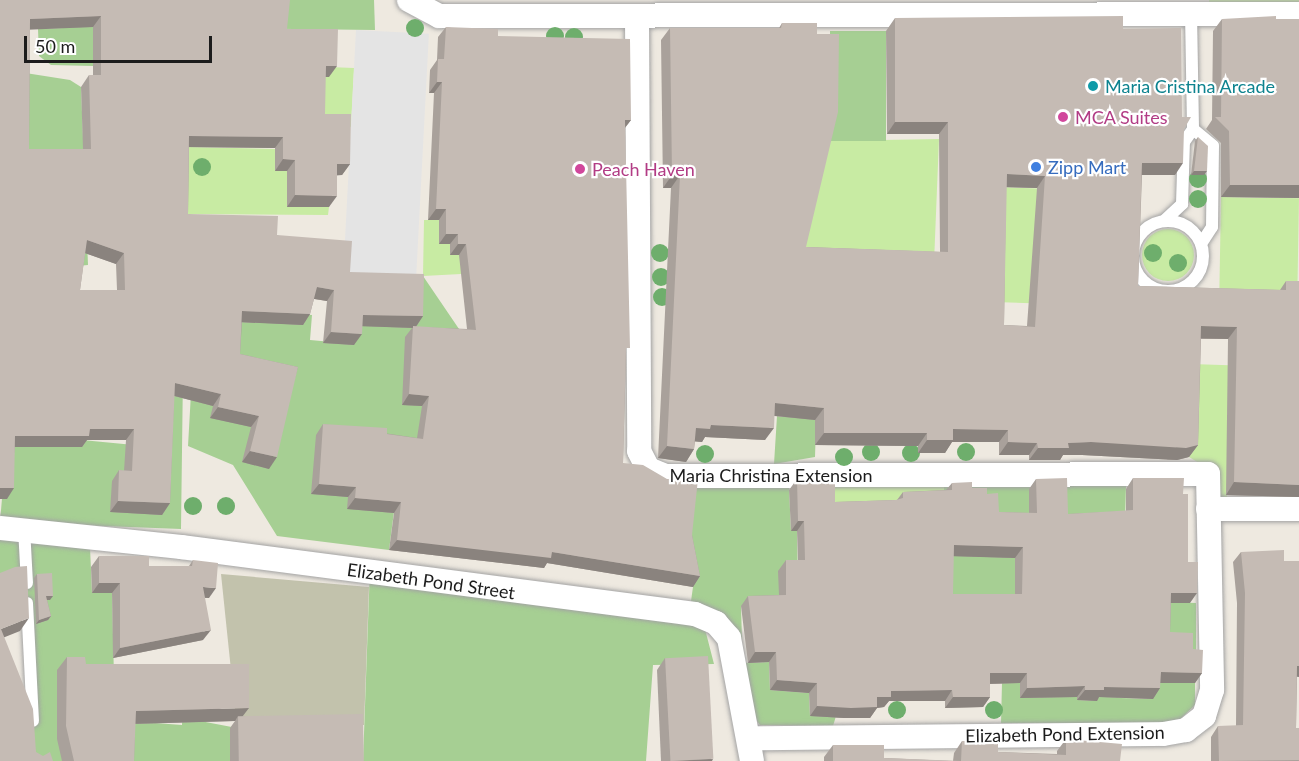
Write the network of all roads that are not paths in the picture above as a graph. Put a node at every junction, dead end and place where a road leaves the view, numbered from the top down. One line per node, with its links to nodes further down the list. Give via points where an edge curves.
1 (409, 0): 4 (street, via 439,16)
2 (1191, 6): 3 (street); 4 (street); 5 (lane)
3 (1299, 14)
4 (638, 15): 8 (street, Maria Christina Extension, via 639,451 648,470 665,476)
5 (1193, 129): 6 (lane, via 1184,142 1182,204); 7 (lane, via 1213,146 1212,227)
6 (1164, 221): 7 (lane, via 1186,226); 7 (lane, via 1149,226 1138,237 1133,252 1135,268 1143,282 1165,290 1187,286 1198,274 1203,259)
7 (1201, 244)
8 (1208, 474): 9 (street, Elizabeth Pond Extension)
9 (1208, 508): 10 (street); 14 (street, Elizabeth Pond Extension, via 1212,690 1204,716 1186,730)
10 (1299, 509)
11 (0, 528): 12 (street, Elizabeth Pond Street)
12 (24, 528): 13 (lane); 14 (street, Elizabeth Pond Street, via 695,614 716,623 729,638)
13 (33, 738)
14 (751, 750)

